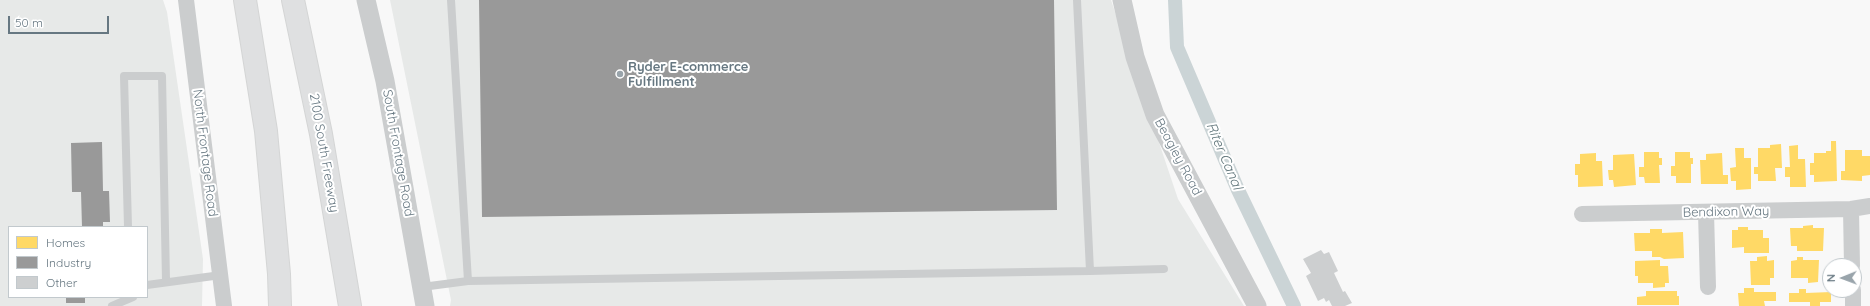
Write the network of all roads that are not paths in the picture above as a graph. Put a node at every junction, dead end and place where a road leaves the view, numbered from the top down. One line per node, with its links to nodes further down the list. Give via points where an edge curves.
1 (186, 0): 16 (street, North Frontage Road)
2 (245, 0): 25 (highway, via 266,131)
3 (294, 0): 26 (highway, 2100 South Freeway, via 321,134)
4 (366, 0): 20 (street, South Frontage Road, via 385,81)
5 (451, 0): 18 (lane)
6 (1077, 0): 15 (lane)
7 (1122, 0): 28 (street, Beagley Road, via 1135,57 1155,114)
8 (1870, 206): 9 (street, Bendixon Way)
9 (1851, 208): 10 (street, Bendixon Way); 13 (street)
10 (1706, 212): 11 (street, Bendixon Way); 21 (street)
11 (1582, 214)
12 (128, 226): 17 (lane, via 124,76 162,76)
13 (1852, 258)
14 (1164, 270): 15 (lane)
15 (1090, 271): 18 (lane)
16 (221, 275): 17 (lane); 24 (street, North Frontage Road)
17 (166, 281): 19 (lane)
18 (468, 281): 20 (lane)
19 (148, 284)
20 (422, 287): 27 (street, South Frontage Road)
21 (1708, 287)
22 (131, 298): 23 (lane)
23 (112, 306)
24 (224, 306)
25 (280, 306)
26 (350, 306)
27 (426, 306)
28 (1257, 306)

